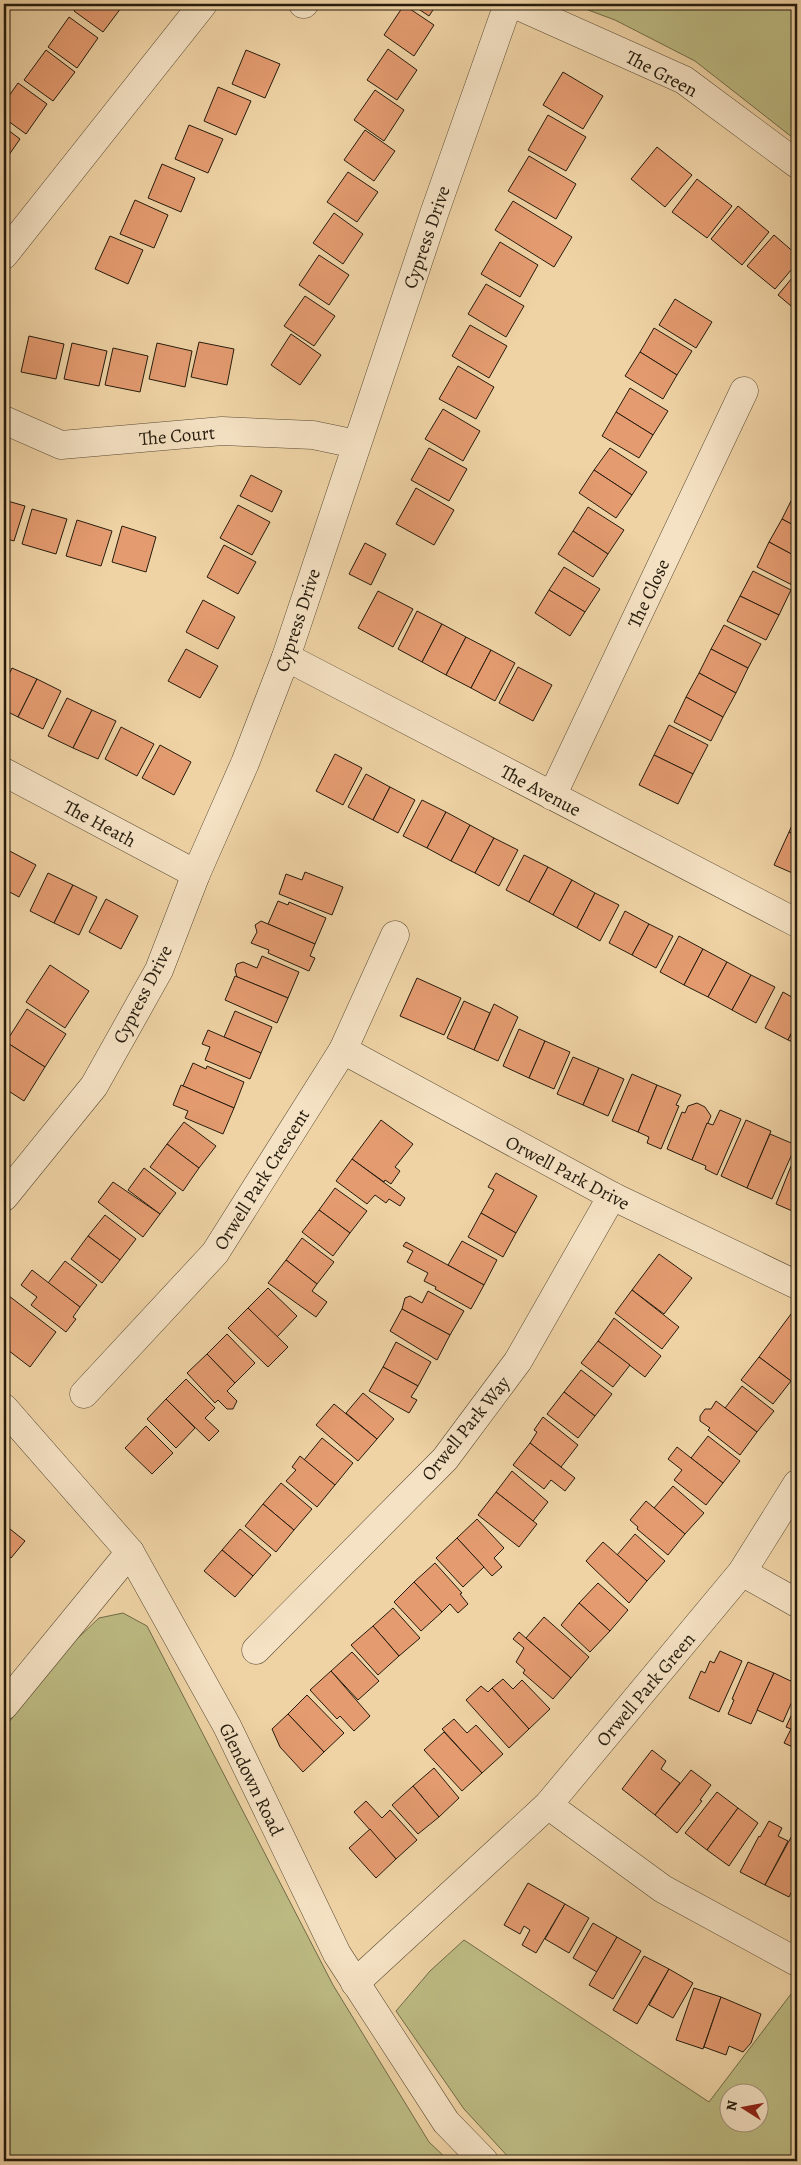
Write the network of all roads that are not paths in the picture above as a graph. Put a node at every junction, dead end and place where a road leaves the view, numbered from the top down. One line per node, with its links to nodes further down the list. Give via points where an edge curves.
1 (203, 4): 5 (street)
2 (508, 4): 8 (street, Cypress Drive)
3 (514, 4): 4 (street, The Green, via 684,80)
4 (797, 164)
5 (4, 255)
6 (744, 391): 11 (street, The Close)
7 (4, 420): 8 (street, The Court, via 61,446 222,431 313,435)
8 (356, 444): 9 (street, Cypress Drive)
9 (286, 656): 11 (street, The Avenue); 12 (street, Cypress Drive, via 245,763)
10 (4, 772): 12 (street, The Heath)
11 (552, 796): 13 (street, The Avenue)
12 (196, 874): 17 (street, Cypress Drive, via 158,970 94,1086)
13 (797, 923)
14 (396, 935): 15 (street, Orwell Park Crescent)
15 (343, 1050): 16 (street, Orwell Park Drive); 19 (street, Orwell Park Crescent, via 215,1253)
16 (612, 1196): 18 (street, Orwell Park Drive); 25 (street, Orwell Park Way, via 518,1360 445,1459)
17 (4, 1197)
18 (797, 1284)
19 (84, 1394)
20 (4, 1408): 22 (street, Glendown Road)
21 (797, 1484): 23 (street, Orwell Park Green)
22 (130, 1552): 26 (street); 29 (street, Glendown Road, via 227,1726 337,1954)
23 (742, 1572): 24 (street); 27 (street, Orwell Park Green)
24 (797, 1603)
25 (256, 1650)
26 (4, 1706)
27 (548, 1805): 28 (street, via 663,1889); 29 (street, Orwell Park Green)
28 (797, 1962)
29 (355, 1983): 30 (street, Glendown Road, via 446,2122)
30 (484, 2161)

